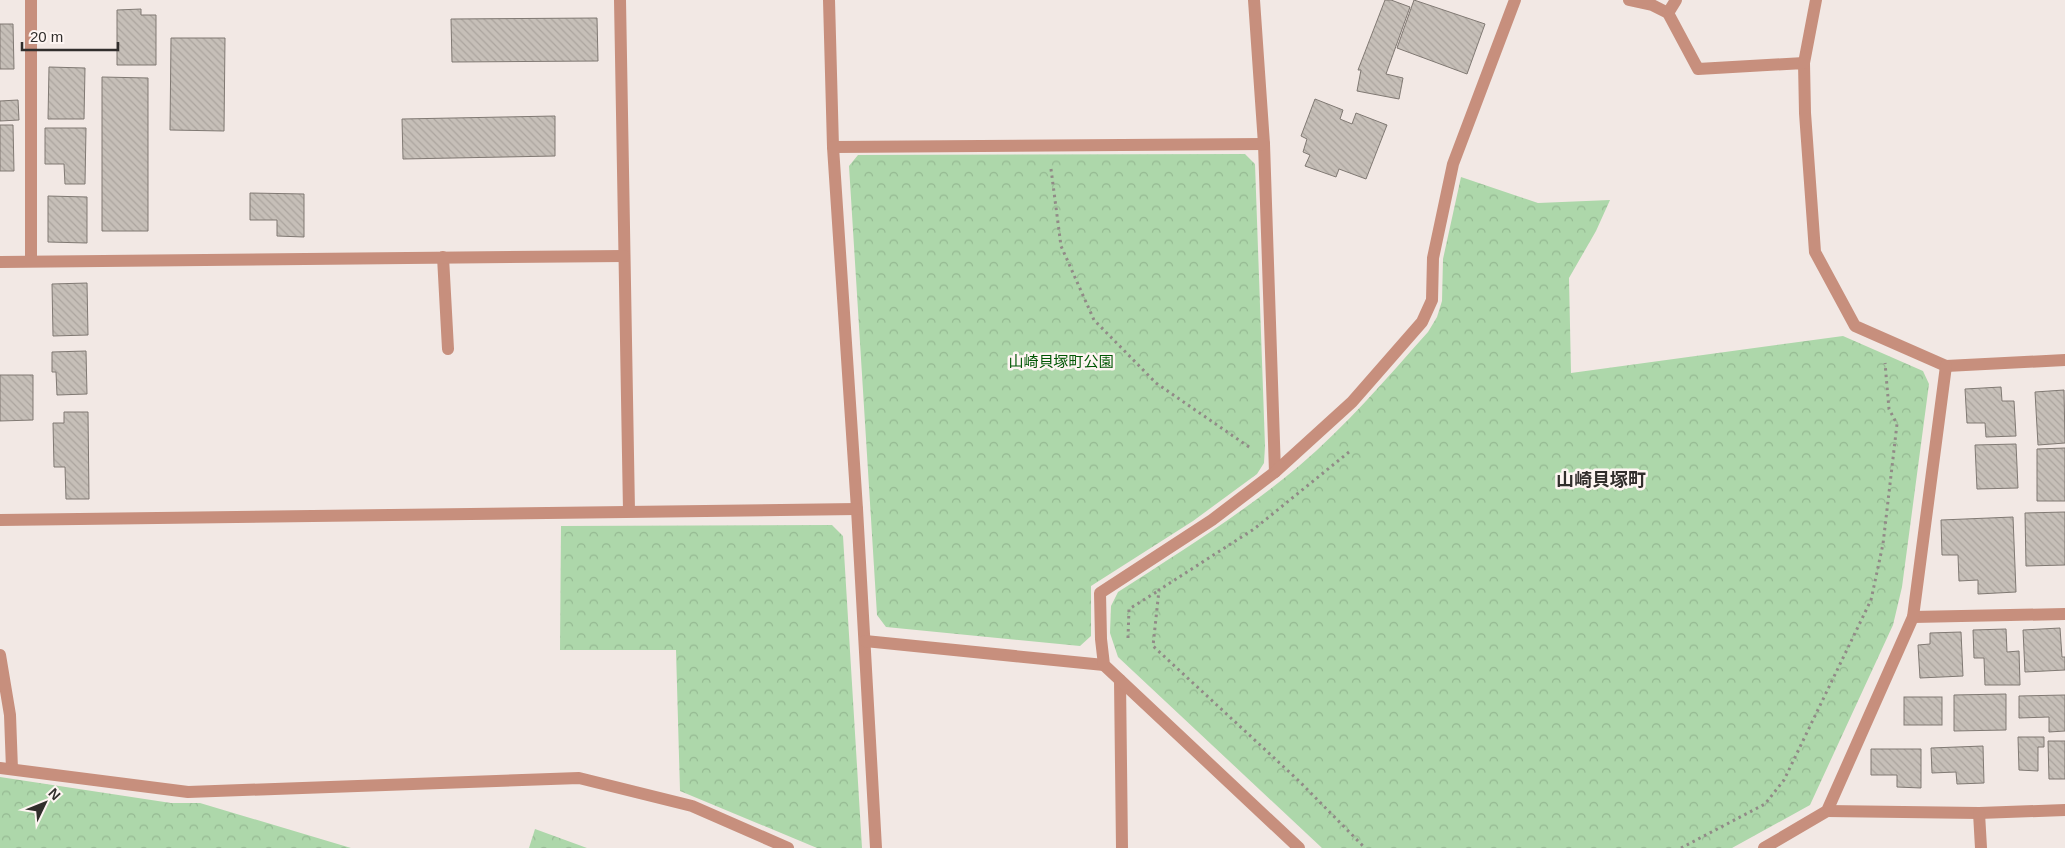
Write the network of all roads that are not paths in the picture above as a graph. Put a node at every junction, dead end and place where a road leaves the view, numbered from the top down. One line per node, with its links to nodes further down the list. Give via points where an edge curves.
1 (31, 0): 15 (street)
2 (620, 0): 13 (street)
3 (829, 0): 12 (street)
4 (1254, 0): 11 (street)
5 (1515, 0): 20 (street, via 1453,164 1433,258 1432,300 1422,322 1352,402)
6 (1629, 0): 9 (street)
7 (1676, 0): 9 (street)
8 (1816, 0): 10 (street)
9 (1668, 12): 10 (street, via 1698,69)
10 (1804, 63): 19 (street, via 1816,252 1855,326)
11 (1264, 144): 12 (street); 20 (street)
12 (833, 147): 21 (street)
13 (624, 256): 14 (street); 22 (street)
14 (443, 257): 15 (street); 17 (street)
15 (31, 261): 16 (street)
16 (0, 262)
17 (448, 349)
18 (2065, 360): 19 (street)
19 (1946, 366): 25 (street)
20 (1275, 472): 28 (street, via 1212,520 1100,593)
21 (857, 509): 22 (street); 26 (street)
22 (630, 511): 23 (street)
23 (0, 520)
24 (2065, 614): 25 (street)
25 (1913, 617): 32 (street)
26 (865, 642): 28 (street); 35 (street)
27 (0, 655): 30 (street, via 10,715)
28 (1104, 665): 29 (street)
29 (1120, 680): 36 (street); 37 (street)
30 (6, 769): 34 (street, via 188,792 579,778 692,806)
31 (2065, 810): 33 (street)
32 (1827, 811): 33 (street); 38 (street)
33 (1979, 813): 39 (street)
34 (788, 848)
35 (876, 848)
36 (1122, 848)
37 (1299, 848)
38 (1764, 848)
39 (1981, 848)

